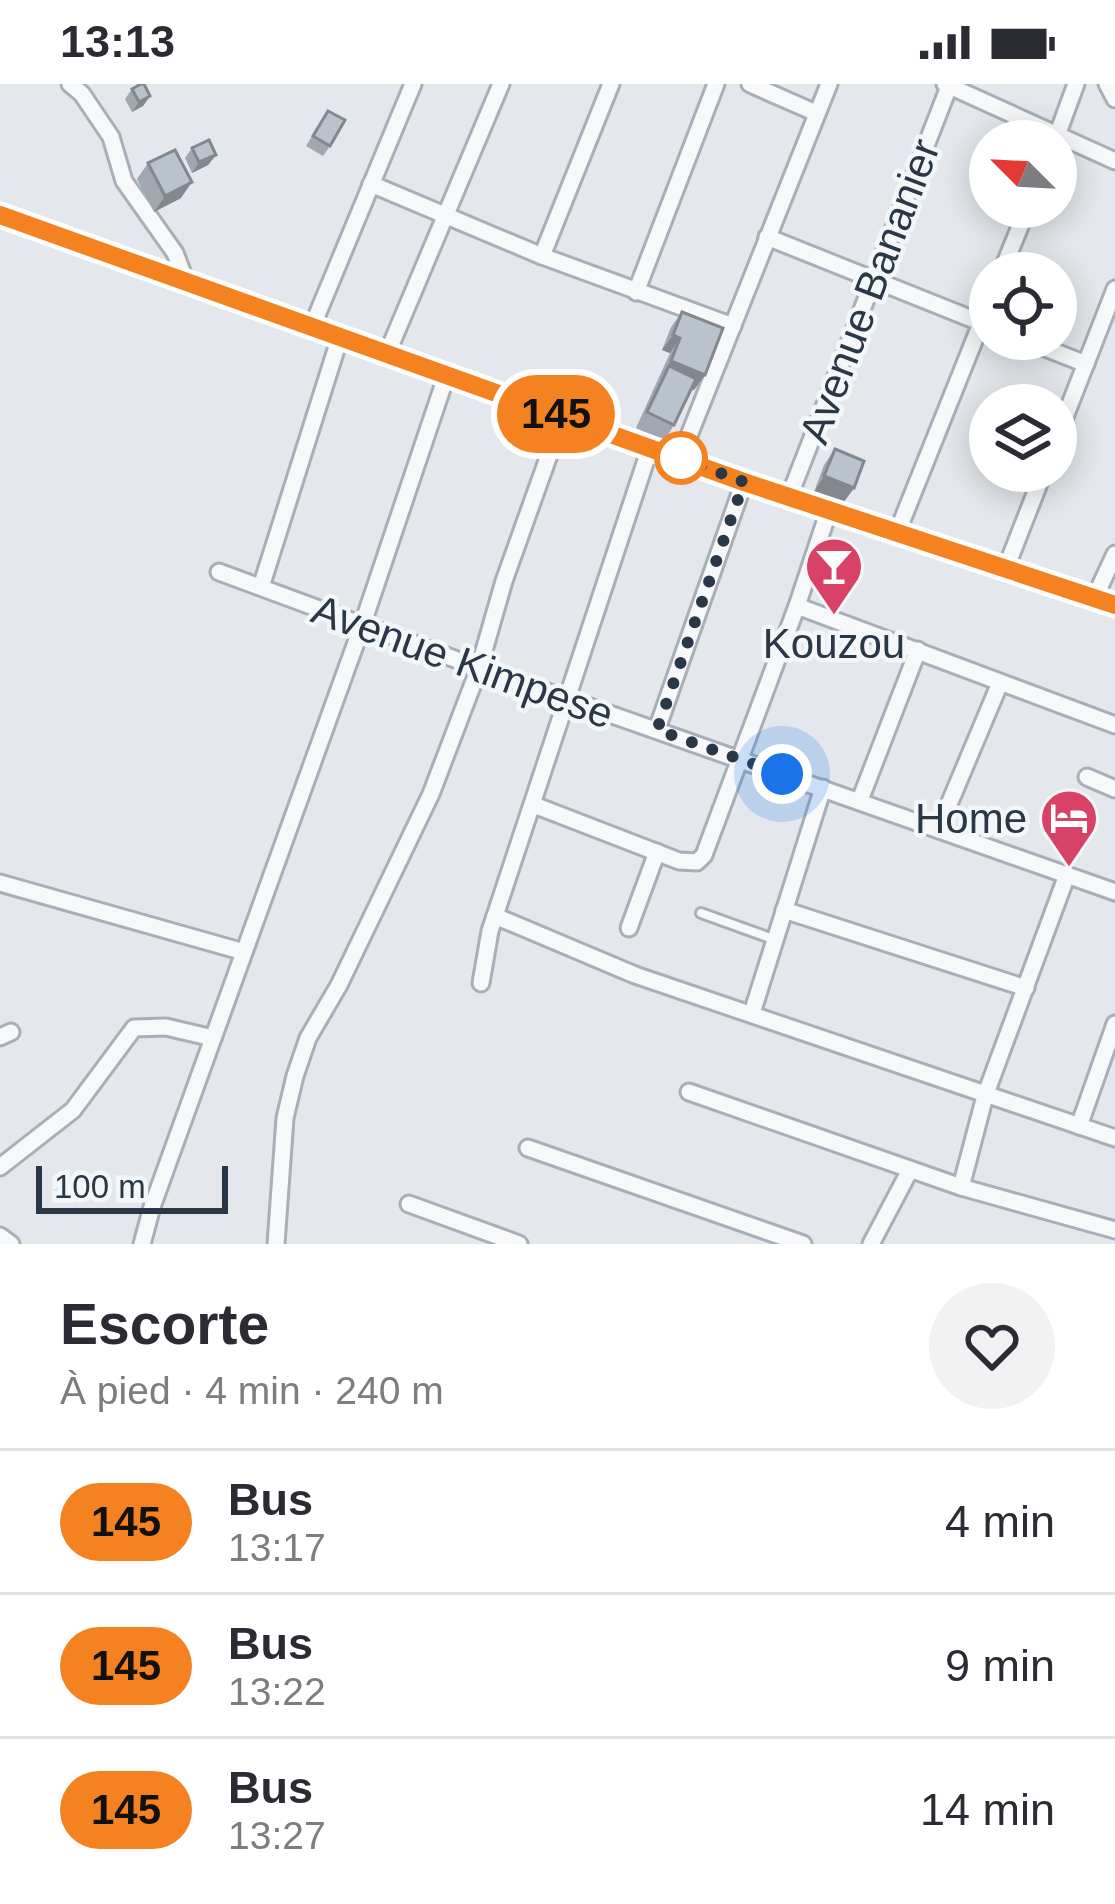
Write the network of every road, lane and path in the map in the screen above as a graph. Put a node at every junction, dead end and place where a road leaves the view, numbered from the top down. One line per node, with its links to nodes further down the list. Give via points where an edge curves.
1 (70, 84): 22 (street, via 111,137 124,181)
2 (413, 84): 17 (street)
3 (501, 84): 19 (street)
4 (611, 84): 21 (street)
5 (716, 84): 25 (street)
6 (750, 84): 12 (street)
7 (829, 84): 12 (street)
8 (948, 84): 13 (street); 23 (street, Avenue Bananier)
9 (1076, 84): 14 (street)
10 (1107, 84): 11 (street)
11 (1115, 99)
12 (816, 113): 20 (street)
13 (1020, 120)
14 (1063, 120)
15 (1077, 146): 16 (street)
16 (1115, 161)
17 (371, 184): 19 (street); 28 (street)
18 (0, 215): 22 (street)
19 (446, 216): 21 (street); 30 (street)
20 (767, 237): 23 (street); 27 (street)
21 (542, 256): 25 (street)
22 (186, 282): 28 (street)
23 (872, 282): 26 (street); 41 (street, Avenue Bananier)
24 (1115, 289): 33 (street)
25 (636, 292): 27 (street)
26 (969, 319)
27 (733, 326): 38 (street)
28 (312, 327): 29 (street)
29 (340, 337): 30 (street); 47 (street)
30 (387, 354): 34 (street)
31 (971, 360): 43 (street)
32 (1076, 360): 33 (street)
33 (1086, 364): 35 (street)
34 (446, 377): 36 (street); 51 (street)
35 (1077, 387)
36 (563, 416): 37 (street); 53 (street)
37 (650, 448): 38 (street); 55 (street)
38 (680, 458): 39 (street)
39 (744, 482): 41 (street); 57 (street)
40 (1036, 492): 45 (street)
41 (789, 497): 42 (street)
42 (829, 510): 43 (street); 50 (street)
43 (897, 533): 45 (street)
44 (1115, 554): 48 (street)
45 (1006, 568): 48 (street)
46 (219, 572): 47 (street, Avenue Kimpese)
47 (261, 587): 51 (street, Avenue Kimpese)
48 (1095, 597): 49 (street)
49 (1115, 605)
50 (797, 606): 52 (street); 58 (street)
51 (362, 626): 53 (street, Avenue Kimpese); 74 (street)
52 (918, 650): 54 (street); 62 (street)
53 (479, 668): 55 (street, Avenue Kimpese); 93 (street, via 431,794 308,1038 285,1118)
54 (1000, 683): 56 (street); 64 (street)
55 (569, 700): 57 (street, Avenue Kimpese); 63 (street)
56 (1115, 725)
57 (657, 730): 58 (street, Avenue Kimpese)
58 (742, 760): 60 (street, Avenue Kimpese); 65 (street, via 704,855 690,864)
59 (1087, 777): 61 (street)
60 (823, 788): 62 (street, Avenue Kimpese); 69 (street)
61 (1115, 789)
62 (860, 800): 64 (street, Avenue Kimpese)
63 (534, 805): 65 (street); 71 (street)
64 (939, 828): 66 (street, Avenue Kimpese)
65 (657, 853): 72 (street)
66 (1067, 875): 68 (street, Avenue Kimpese); 76 (street)
67 (0, 883): 74 (street)
68 (1115, 892)
69 (784, 910): 73 (street); 76 (street)
70 (701, 913): 73 (lane)
71 (495, 916): 75 (street); 77 (street, via 634,975)
72 (628, 928)
73 (775, 940): 77 (street)
74 (244, 952): 79 (street)
75 (481, 983)
76 (1026, 988): 81 (street)
77 (752, 1013): 81 (street)
78 (1115, 1024): 82 (street)
79 (213, 1038): 85 (street, via 134,1028 73,1110); 92 (street)
80 (689, 1092): 86 (street)
81 (985, 1096): 82 (street); 87 (street)
82 (1079, 1126): 83 (street)
83 (1115, 1138)
84 (528, 1148): 95 (street)
85 (0, 1167)
86 (910, 1169): 87 (street); 96 (street)
87 (961, 1187): 89 (street)
88 (409, 1204): 94 (street)
89 (1115, 1230)
90 (0, 1236): 91 (street)
91 (11, 1244)
92 (142, 1244)
93 (276, 1244)
94 (519, 1244)
95 (802, 1244)
96 (871, 1244)

